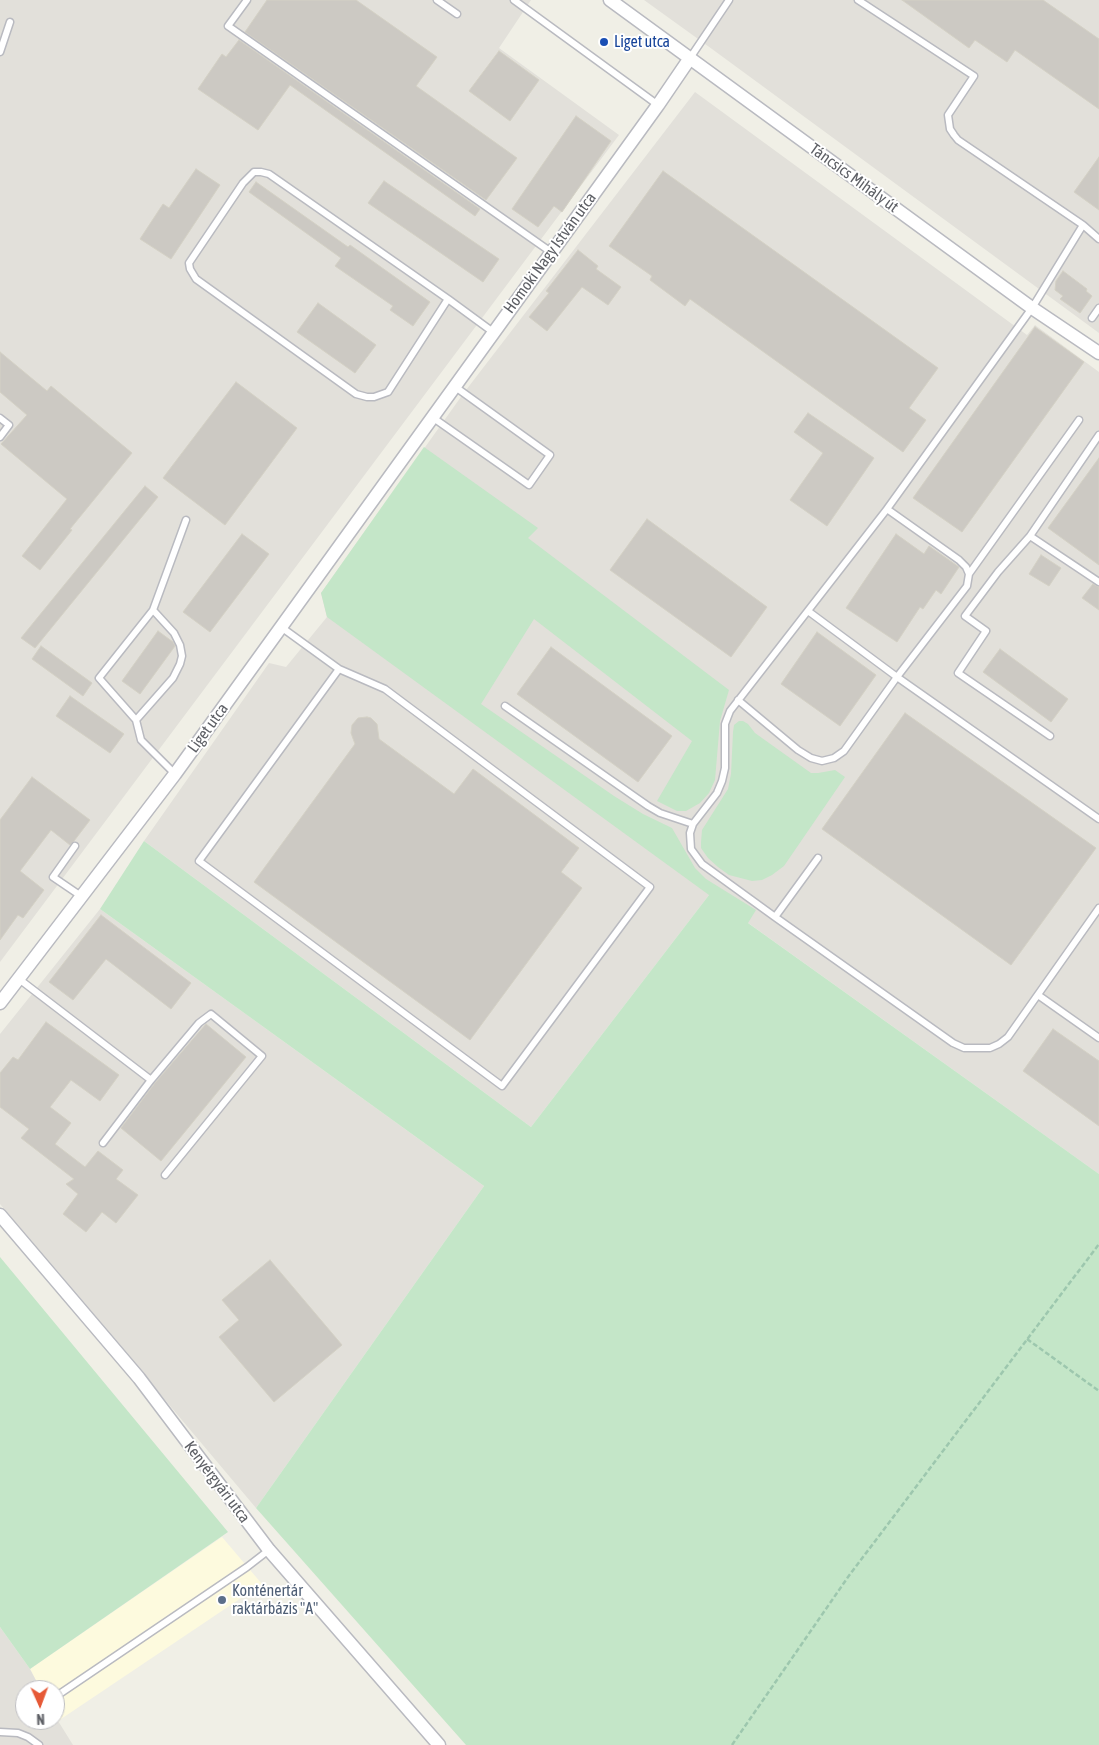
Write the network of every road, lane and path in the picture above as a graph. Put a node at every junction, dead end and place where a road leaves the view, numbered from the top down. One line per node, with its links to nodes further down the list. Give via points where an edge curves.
1 (247, 0): 14 (lane, via 228,26)
2 (437, 0): 7 (lane)
3 (514, 0): 11 (lane)
4 (610, 0): 10 (street, Táncsics Mihály út)
5 (729, 0): 10 (lane)
6 (858, 0): 12 (lane, via 974,76 948,115 954,135)
7 (457, 14)
8 (10, 22): 9 (lane)
9 (0, 52)
10 (690, 58): 11 (street, Homoki Nagy István utca); 16 (street, Táncsics Mihály út)
11 (658, 105): 14 (street, Homoki Nagy István utca)
12 (1083, 225): 13 (lane); 16 (lane)
13 (1099, 239)
14 (551, 252): 19 (street, Homoki Nagy István utca)
15 (448, 299): 15 (lane, via 388,392 367,397 356,394 196,279 189,263 243,183 254,172 262,172); 19 (lane)
16 (1032, 308): 20 (street, Táncsics Mihály út); 28 (lane)
17 (1099, 308): 18 (lane)
18 (1092, 318)
19 (493, 332): 21 (street, Homoki Nagy István utca)
20 (1099, 353)
21 (454, 386): 22 (street, Homoki Nagy István utca); 22 (lane, via 550,455 528,485)
22 (432, 417): 27 (street, Homoki Nagy István utca)
23 (0, 418): 26 (lane, via 9,425)
24 (1079, 420): 31 (lane)
25 (1099, 435): 30 (lane)
26 (0, 437)
27 (409, 448): 35 (street, Liget utca)
28 (887, 509): 31 (lane, via 959,560); 34 (lane)
29 (186, 520): 33 (lane)
30 (1030, 536): 32 (lane); 41 (lane, via 965,616 986,631 958,673)
31 (969, 574): 37 (lane, via 967,586)
32 (1099, 582)
33 (153, 610): 40 (lane, via 174,633 182,656 172,678); 40 (lane, via 99,678)
34 (808, 611): 37 (lane); 38 (lane)
35 (281, 626): 36 (lane); 42 (street, Liget utca)
36 (339, 669): 36 (lane, via 385,689 650,886 502,1086 199,861)
37 (897, 677): 38 (lane, via 844,751 822,761 798,750); 43 (lane)
38 (738, 700): 44 (lane, via 725,724 722,781 717,793)
39 (505, 706): 44 (lane, via 648,806)
40 (136, 720): 42 (lane, via 140,740)
41 (1050, 736)
42 (175, 774): 47 (street, Liget utca)
43 (1099, 819)
44 (693, 824): 49 (lane, via 691,849 702,864)
45 (75, 846): 47 (lane, via 54,877)
46 (818, 858): 49 (lane)
47 (81, 896): 50 (street, Liget utca)
48 (1099, 908): 51 (lane)
49 (775, 917): 51 (lane, via 953,1044 964,1048 990,1048 999,1044 1008,1037)
50 (18, 978): 52 (street, Liget utca); 54 (lane)
51 (1038, 995): 53 (lane)
52 (0, 1003)
53 (1099, 1038)
54 (151, 1080): 55 (lane); 56 (lane, via 199,1023 211,1014 262,1056)
55 (103, 1143)
56 (165, 1175)
57 (0, 1216): 61 (street, Kenyérgyári utca, via 139,1378)
58 (1099, 1244): 59 (path)
59 (1027, 1339): 60 (path); 66 (path, via 848,1577)
60 (1099, 1391)
61 (269, 1550): 62 (lane); 65 (street, Kenyérgyári utca)
62 (65, 1690)
63 (0, 1732): 64 (lane, via 18,1733)
64 (39, 1745)
65 (439, 1745)
66 (732, 1745)

